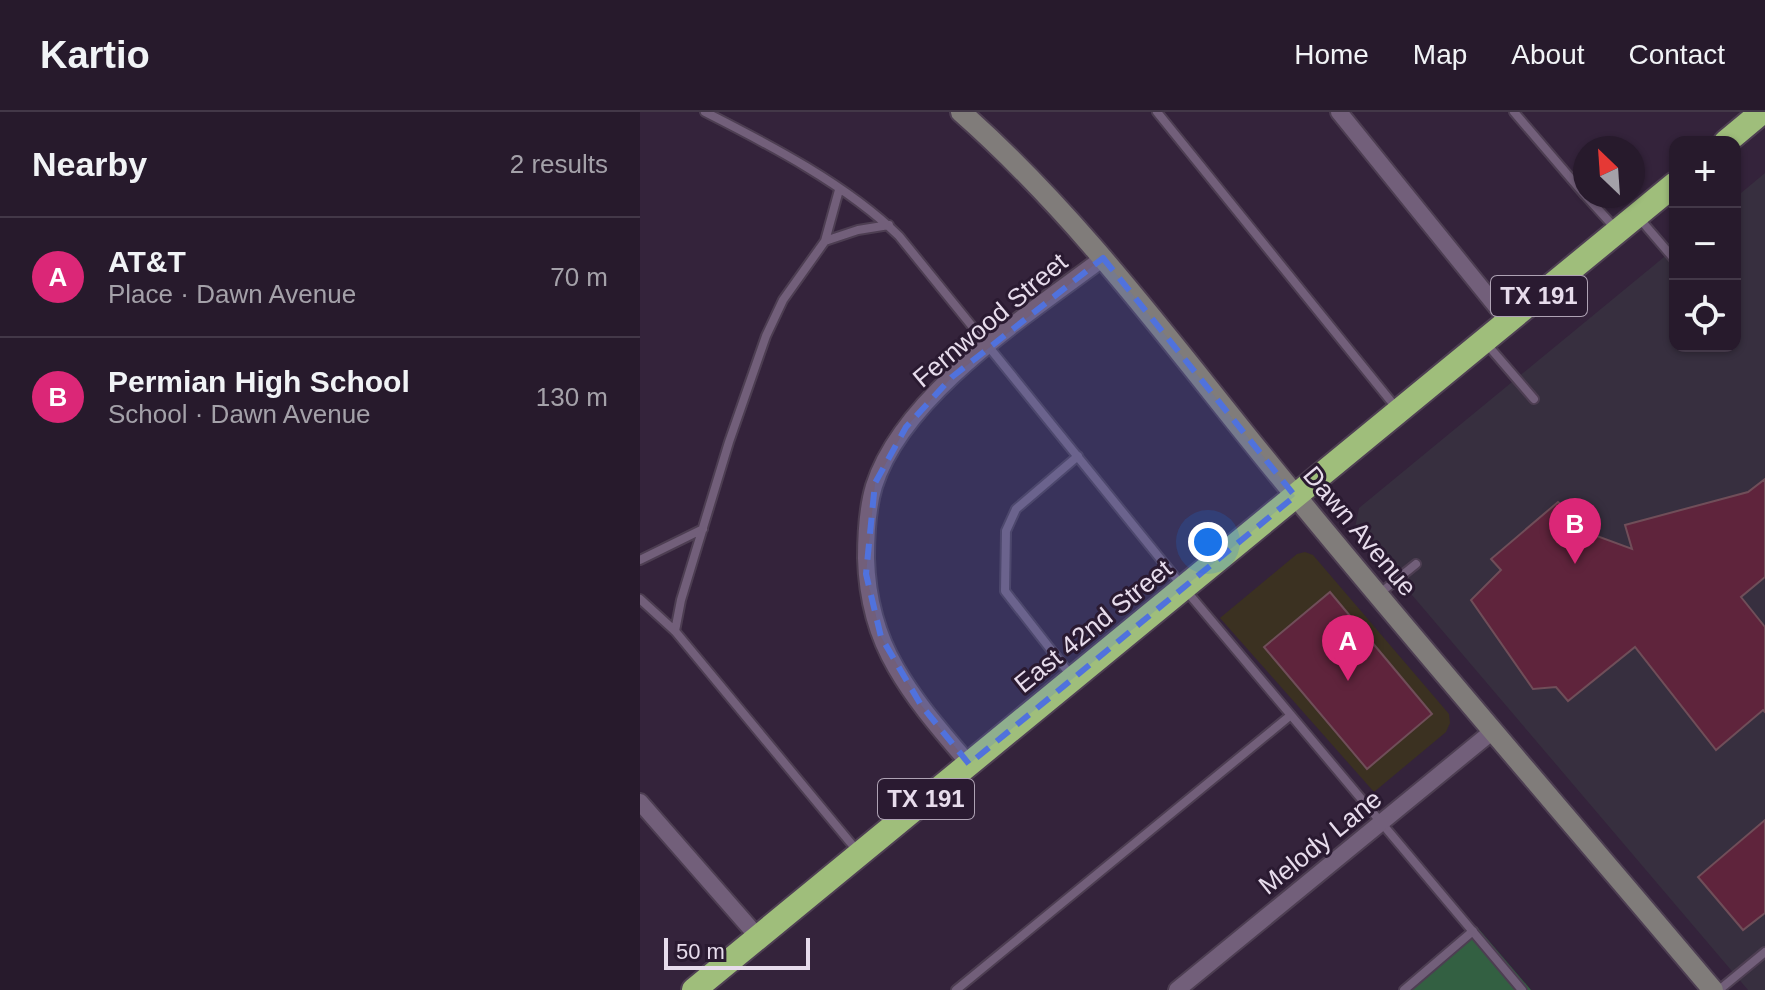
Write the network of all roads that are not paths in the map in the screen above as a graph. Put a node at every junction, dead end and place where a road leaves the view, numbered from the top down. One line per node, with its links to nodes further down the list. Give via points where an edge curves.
1 (705, 112): 10 (lane, via 783,152)
2 (961, 112): 17 (street, Dawn Avenue)
3 (1157, 112): 22 (lane)
4 (1339, 112): 18 (street)
5 (1514, 112): 8 (lane)
6 (1762, 112): 7 (highway)
7 (1733, 136)
8 (1573, 180)
9 (1669, 189): 12 (highway, East 42nd Street / TX 191)
10 (839, 190): 13 (lane); 15 (lane)
11 (1598, 208): 14 (lane)
12 (1637, 215): 14 (highway, East 42nd Street / TX 191); 16 (lane)
13 (889, 225): 15 (lane); 20 (lane)
14 (1618, 231): 18 (highway, East 42nd Street / TX 191)
15 (825, 241): 25 (lane, via 783,300 766,336)
16 (1669, 253)
17 (1103, 258): 20 (street, Fernwood Street); 24 (street, Dawn Avenue)
18 (1508, 321): 19 (highway, East 42nd Street / TX 191)
19 (1484, 341): 21 (lane); 22 (highway, East 42nd Street / TX 191)
20 (989, 346): 23 (lane); 35 (street, Fernwood Street, via 925,404 888,455 875,483 866,536 870,598 895,667)
21 (1534, 399)
22 (1398, 411): 24 (highway, East 42nd Street / TX 191)
23 (1078, 456): 28 (lane); 32 (lane, via 1016,509 1006,531 1005,591)
24 (1295, 496): 28 (highway, East 42nd Street / TX 191); 29 (street, Dawn Avenue)
25 (703, 529): 26 (lane); 31 (lane)
26 (640, 560)
27 (1416, 564): 29 (lane)
28 (1184, 588): 32 (highway, East 42nd Street / TX 191); 33 (lane)
29 (1379, 594): 34 (street, Dawn Avenue)
30 (640, 599): 31 (lane)
31 (675, 631): 38 (lane)
32 (1073, 678): 35 (highway, East 42nd Street / TX 191)
33 (1291, 715): 37 (lane); 43 (lane)
34 (1494, 730): 37 (street, Melody Lane); 47 (street, Dawn Avenue)
35 (969, 764): 38 (highway, East 42nd Street / TX 191)
36 (640, 802): 40 (street)
37 (1381, 823): 39 (lane); 44 (street, Melody Lane)
38 (859, 854): 40 (highway, East 42nd Street / TX 191)
39 (1473, 931): 45 (lane); 46 (lane)
40 (758, 937): 42 (highway, East 42nd Street / TX 191)
41 (1765, 952): 47 (lane)
42 (694, 990)
43 (956, 990)
44 (1177, 990)
45 (1404, 990)
46 (1522, 990)
47 (1716, 990)

